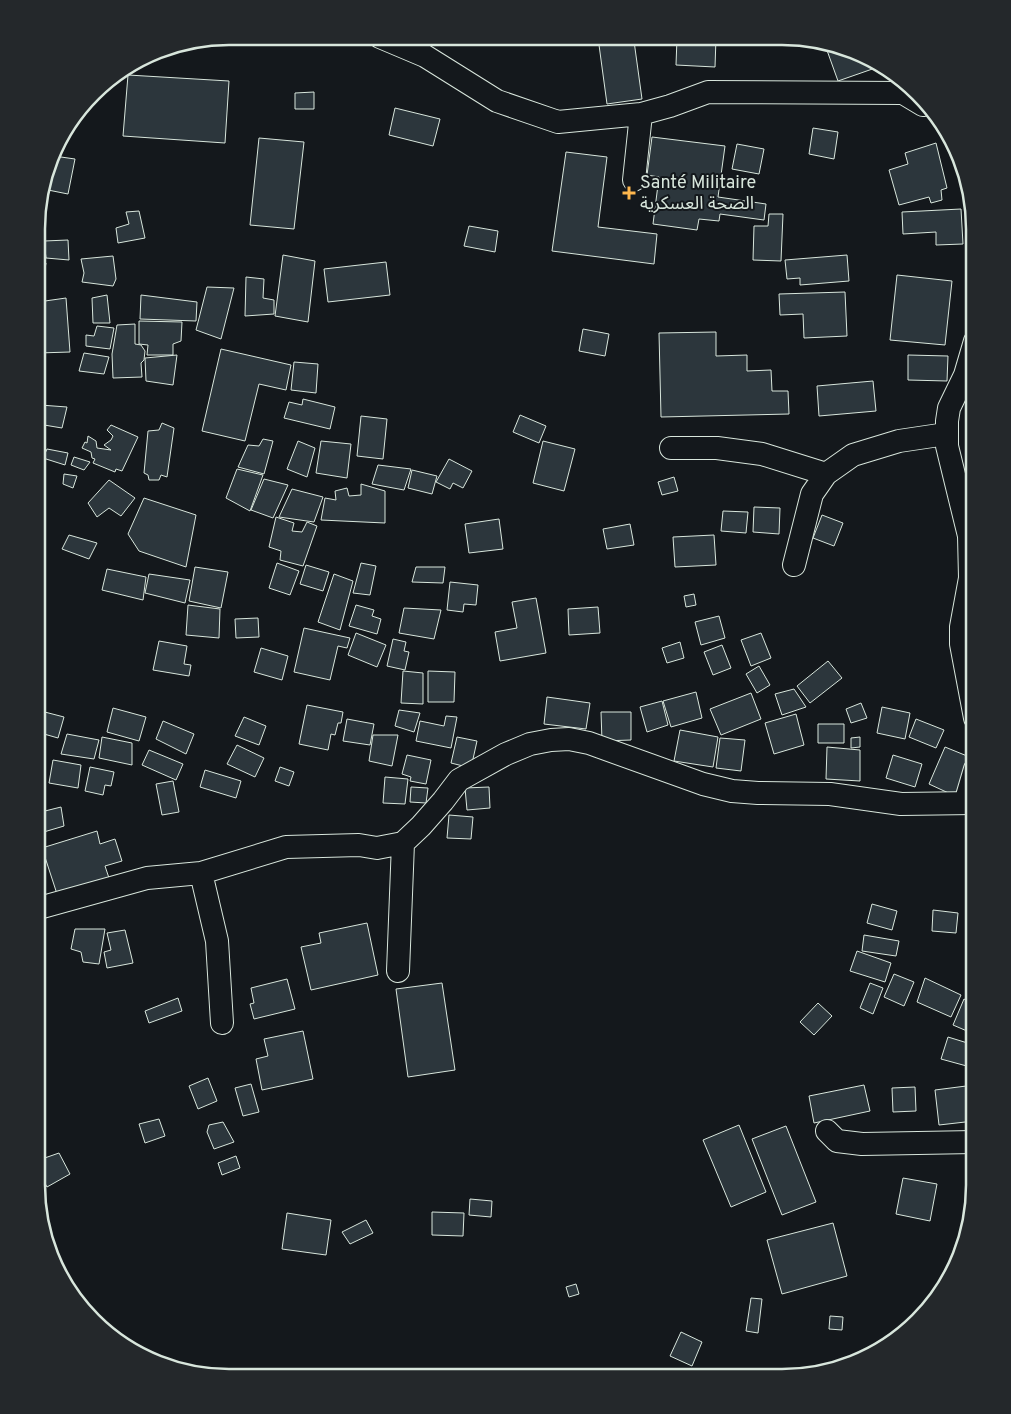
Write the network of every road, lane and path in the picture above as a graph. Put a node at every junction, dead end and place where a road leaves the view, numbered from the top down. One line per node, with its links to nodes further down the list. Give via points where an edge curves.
1 (399, 45): 3 (street, via 426,56 497,101 558,122)
2 (910, 97): 3 (street, via 903,93 708,92)
3 (641, 114): 4 (street)
4 (634, 180)
5 (966, 372): 6 (street, via 949,408)
6 (946, 434): 8 (street, via 899,441 852,455); 9 (street)
7 (671, 448): 8 (street, via 717,448 762,454)
8 (826, 474): 10 (street, via 812,494)
9 (966, 524)
10 (794, 566)
11 (966, 600): 12 (street, via 961,644)
12 (966, 672)
13 (966, 803): 14 (street, via 901,804 830,794 732,791 703,784 589,743 552,740 530,744 506,754 459,780 427,820)
14 (403, 843): 15 (street, via 376,848 359,844 286,847); 17 (street)
15 (201, 873): 16 (street, via 147,878); 18 (street, via 217,941)
16 (45, 906)
17 (398, 971)
18 (222, 1024)
19 (827, 1131): 20 (street, via 837,1141 862,1144)
20 (966, 1142)

